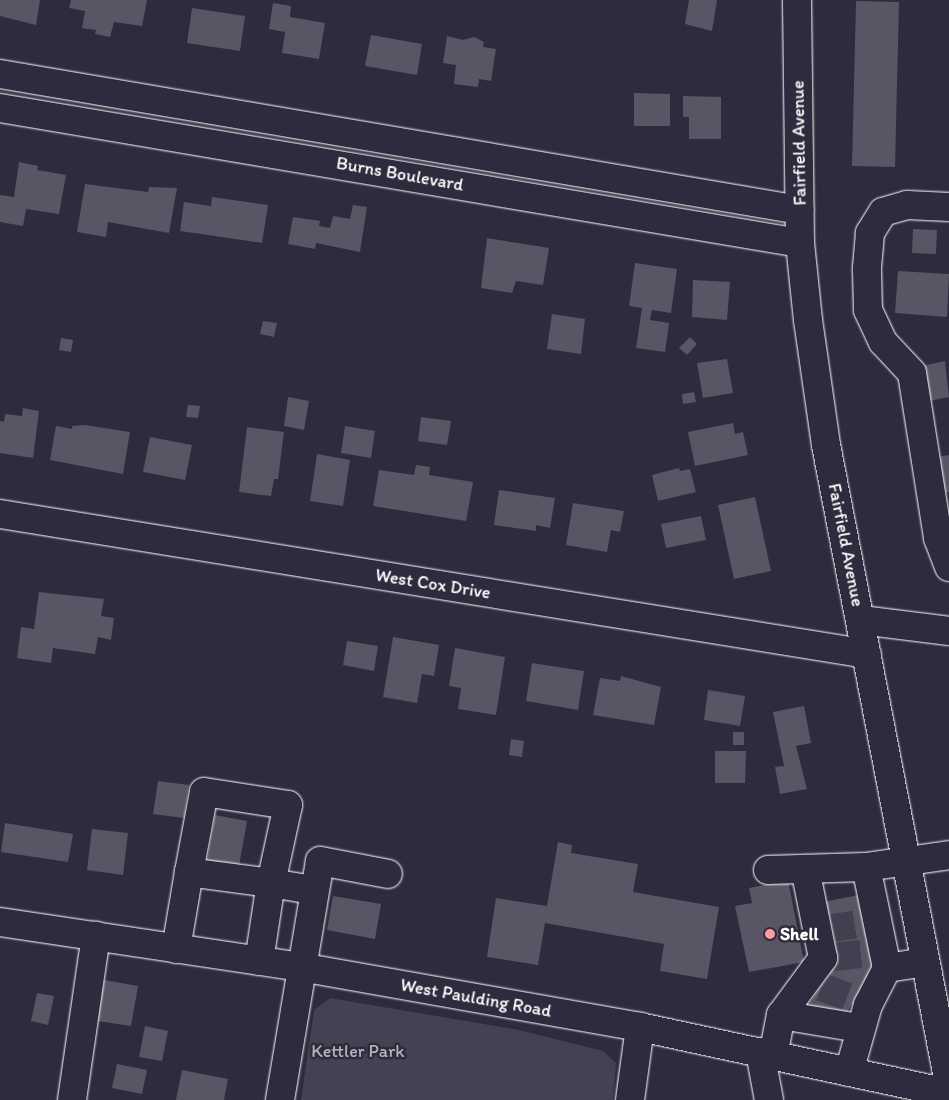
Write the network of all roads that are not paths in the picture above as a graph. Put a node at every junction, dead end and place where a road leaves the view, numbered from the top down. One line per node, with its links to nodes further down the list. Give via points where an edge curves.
1 (797, 0): 5 (street, Fairfield Avenue)
2 (0, 74): 5 (street, Burns Boulevard)
3 (0, 108): 6 (street, Burns Boulevard)
4 (949, 207): 8 (street, via 907,205 883,212 870,233 867,270 868,310 883,342 912,373 938,538)
5 (800, 210): 6 (street, Fairfield Avenue)
6 (800, 243): 9 (street, Fairfield Avenue, via 826,445)
7 (0, 514): 11 (street, West Cox Drive)
8 (949, 567)
9 (861, 620): 10 (street); 11 (street, Fairfield Avenue)
10 (949, 631)
11 (867, 654): 13 (street, Fairfield Avenue)
12 (949, 855): 13 (street)
13 (906, 860): 14 (street); 26 (street, Fairfield Avenue)
14 (866, 867): 15 (street); 24 (street, via 870,923)
15 (805, 869): 16 (street); 29 (street, via 828,957 814,984)
16 (768, 870)
17 (189, 872): 19 (street); 19 (street, via 204,792 288,805); 23 (street)
18 (388, 874): 20 (street, via 320,862)
19 (271, 884): 20 (street); 25 (street)
20 (313, 890): 27 (street)
21 (0, 922): 22 (street, West Paulding Road)
22 (96, 936): 23 (street, West Paulding Road); 35 (street)
23 (176, 949): 25 (street, West Paulding Road)
24 (880, 958): 26 (street); 28 (street)
25 (259, 962): 27 (street, West Paulding Road)
26 (926, 962): 33 (street, Fairfield Avenue)
27 (300, 968): 30 (street, West Paulding Road); 36 (street)
28 (861, 1011): 29 (street); 32 (street)
29 (782, 1015): 31 (street)
30 (640, 1027): 31 (street, West Paulding Road); 37 (street)
31 (766, 1054): 32 (street, West Paulding Road); 38 (street)
32 (849, 1072): 34 (street, West Paulding Road)
33 (949, 1084)
34 (949, 1093)
35 (72, 1100)
36 (280, 1100)
37 (630, 1100)
38 (769, 1100)

